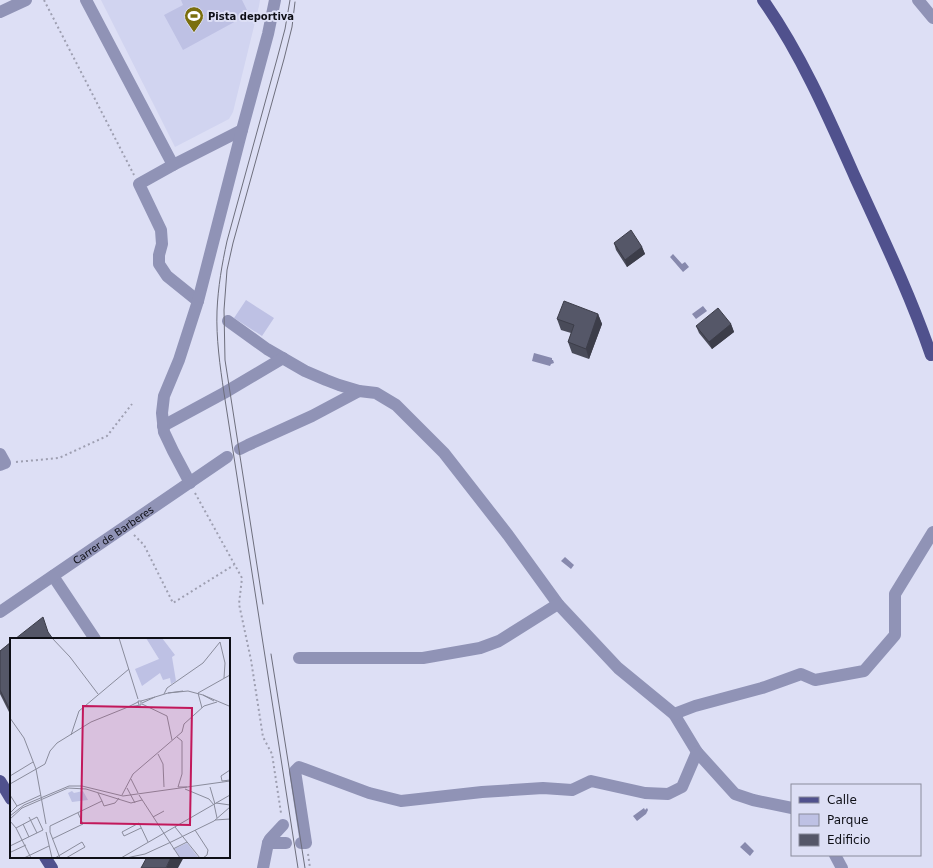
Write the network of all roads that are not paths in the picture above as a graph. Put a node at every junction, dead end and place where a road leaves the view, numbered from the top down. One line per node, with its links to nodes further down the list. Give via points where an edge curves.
1 (26, 0): 6 (street)
2 (86, 0): 9 (street)
3 (275, 0): 8 (street)
4 (763, 0): 13 (main road, via 804,69 827,116 887,247)
5 (918, 0): 7 (street)
6 (0, 12)
7 (933, 18)
8 (242, 130): 9 (street); 10 (street)
9 (172, 165): 10 (street, via 139,184 161,230 159,264 167,276)
10 (198, 301): 15 (street, via 164,396)
11 (228, 321): 12 (street)
12 (283, 358): 14 (street, via 326,380); 15 (street)
13 (932, 361)
14 (359, 391): 16 (street); 21 (street, via 376,393 396,405 444,453)
15 (163, 426): 18 (street)
16 (240, 449)
17 (227, 457): 18 (street, Carrer de Barberes)
18 (190, 483): 20 (street, Carrer de Barberes)
19 (933, 532): 25 (street, via 895,594 895,635 864,671 815,680 801,674)
20 (53, 576): 22 (street, Carrer de Barberes); 23 (street)
21 (558, 604): 24 (street, via 499,641 480,648 423,658); 25 (street, via 618,668)
22 (0, 612)
23 (94, 638)
24 (299, 658)
25 (674, 714): 26 (street)
26 (697, 752): 29 (street, via 735,794); 33 (street, via 682,787 668,794 645,793 591,781 572,790 543,788 401,801 369,793 299,767 295,771 306,843)
27 (0, 781): 28 (main road)
28 (10, 797)
29 (791, 808)
30 (283, 825): 31 (street)
31 (268, 843): 32 (street); 37 (street)
32 (286, 843)
33 (301, 843)
34 (836, 856): 38 (street)
35 (46, 858): 36 (main road)
36 (52, 868)
37 (263, 868)
38 (842, 868)

